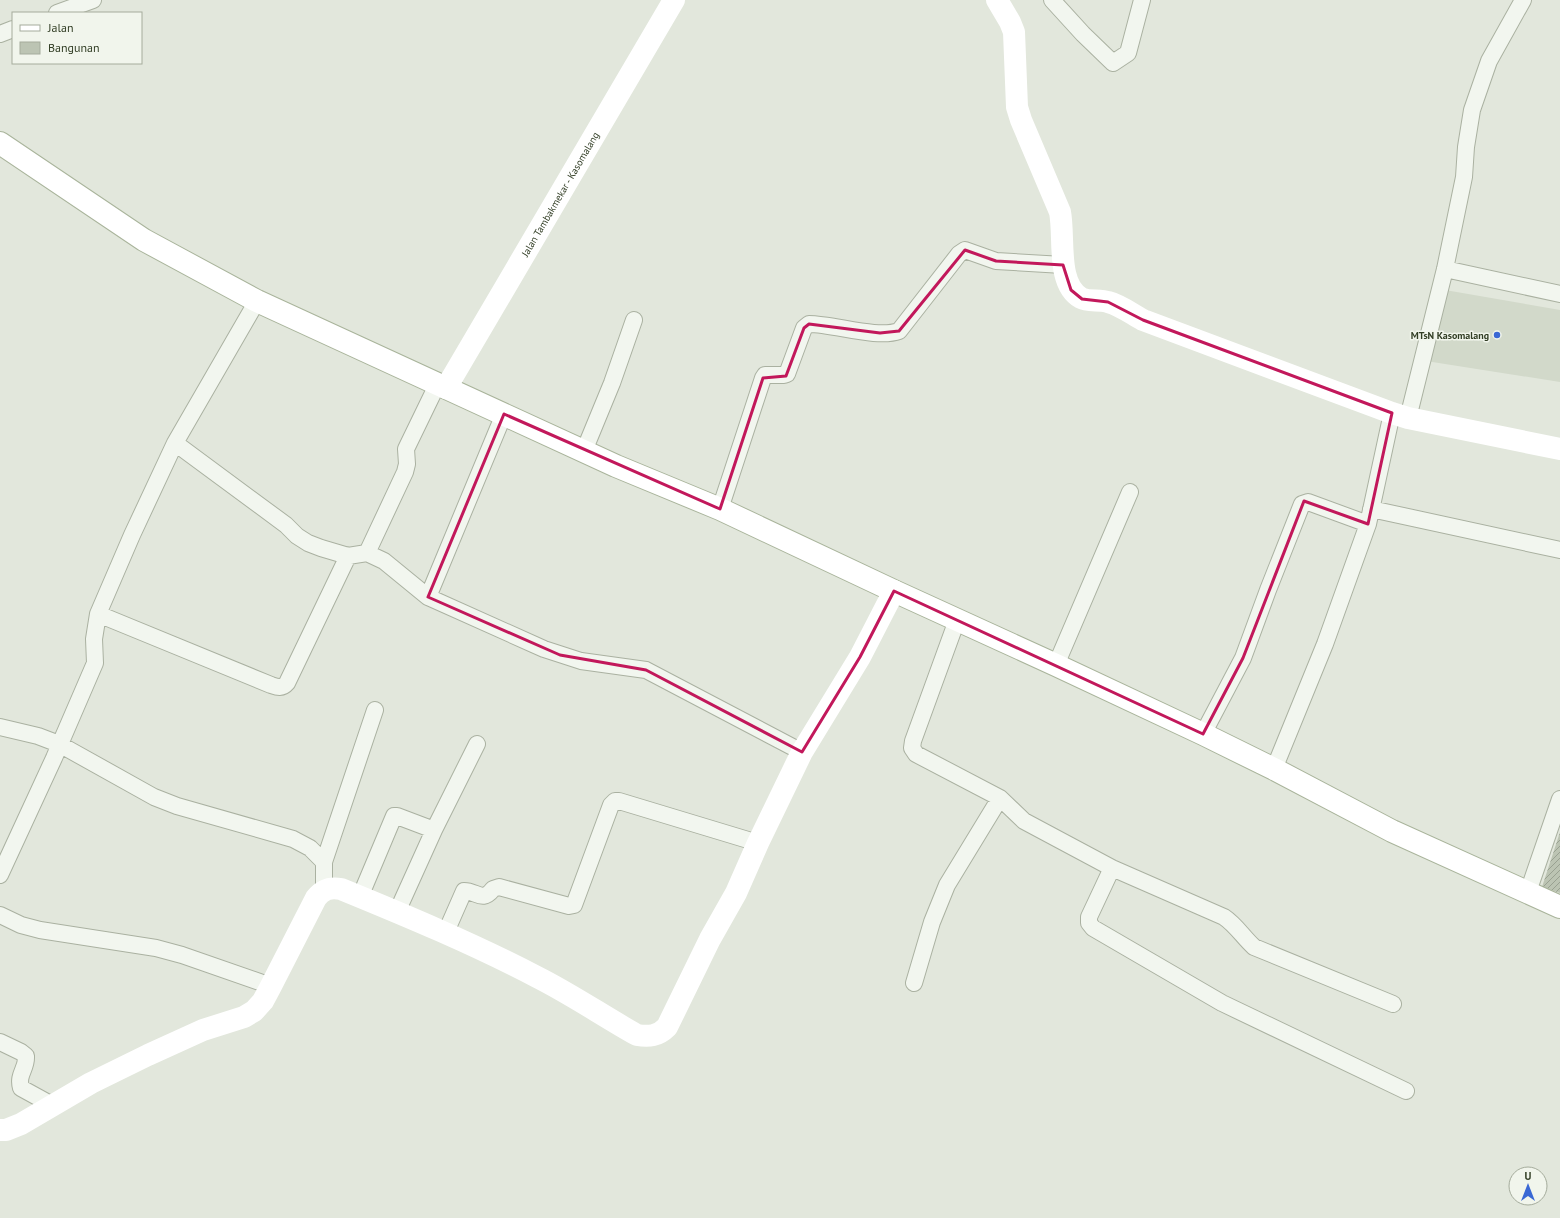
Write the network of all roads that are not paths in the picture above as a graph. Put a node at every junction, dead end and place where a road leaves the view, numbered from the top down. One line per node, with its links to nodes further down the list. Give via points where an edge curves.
1 (93, 0): 7 (street)
2 (674, 0): 16 (street, Jalan Tambakmekar - Kasomalang)
3 (997, 0): 11 (street, via 1014,32 1017,107 1060,212 1063,226)
4 (1052, 0): 5 (street, via 1113,63 1128,53)
5 (1142, 0)
6 (1523, 0): 12 (street, via 1489,61 1472,110 1464,176)
7 (60, 12)
8 (12, 29): 9 (street)
9 (0, 34)
10 (0, 143): 14 (street, via 144,240)
11 (1063, 265): 18 (street, via 1065,278 1071,290 1082,299 1108,302 1144,320); 23 (street, via 996,261 965,250 959,254 899,331 880,333 809,324 804,328 787,374 765,375 763,378)
12 (1446, 269): 13 (street); 18 (street)
13 (1560, 294)
14 (257, 301): 16 (street); 19 (street)
15 (634, 320): 21 (street)
16 (442, 386): 17 (street); 26 (street, via 406,449 408,464 405,472)
17 (504, 414): 21 (street); 29 (street)
18 (1400, 416): 20 (street); 24 (street)
19 (175, 443): 27 (street, via 286,525 296,536 321,548); 30 (street)
20 (1560, 449)
21 (584, 451): 23 (street)
22 (1130, 492): 32 (street)
23 (720, 509): 28 (street)
24 (1369, 517): 25 (street); 35 (street, via 1308,502 1302,504 1243,658); 39 (street, via 1325,644)
25 (1560, 550)
26 (367, 553): 27 (street); 29 (street, via 389,564)
27 (348, 556): 30 (street, via 287,683 280,687)
28 (894, 591): 31 (street); 38 (street, via 860,657)
29 (428, 597): 38 (street, via 560,656 646,670)
30 (98, 614): 36 (street, via 94,639 95,663)
31 (957, 620): 32 (street); 40 (street, via 912,748 916,754)
32 (1056, 665): 35 (street)
33 (375, 710): 44 (street)
34 (0, 728): 36 (street, via 38,736)
35 (1203, 734): 39 (street)
36 (59, 744): 44 (street, via 154,797 293,839 310,848); 46 (street)
37 (477, 744): 42 (street)
38 (802, 752): 43 (street)
39 (1274, 769): 48 (street, via 1392,831)
40 (1000, 798): 45 (street, via 1024,822); 54 (street, via 947,885 932,922)
41 (1560, 799): 48 (street)
42 (434, 830): 49 (street, via 394,816); 51 (street)
43 (758, 843): 53 (street, via 615,801 611,805 574,905 569,906 499,887 493,888 485,896 464,891); 53 (street, via 736,893 667,1027 654,1036 637,1035 539,978)
44 (324, 862): 47 (street)
45 (1112, 868): 56 (street, via 1224,917 1254,947); 58 (street, via 1089,917 1089,923 1093,928 1222,1003)
46 (0, 875)
47 (324, 890): 49 (street, via 341,889); 55 (street, via 312,904)
48 (1528, 892): 50 (street)
49 (360, 897): 51 (street)
50 (1560, 907)
51 (397, 912): 53 (street)
52 (0, 915): 55 (street, via 40,930 156,948)
53 (446, 932)
54 (914, 983)
55 (271, 986): 59 (street, via 262,1002 244,1017 203,1030)
56 (1393, 1004)
57 (0, 1042): 59 (street, via 26,1056 27,1062 20,1076 21,1088)
58 (1406, 1091)
59 (52, 1105): 60 (street, via 21,1124)
60 (0, 1130)

